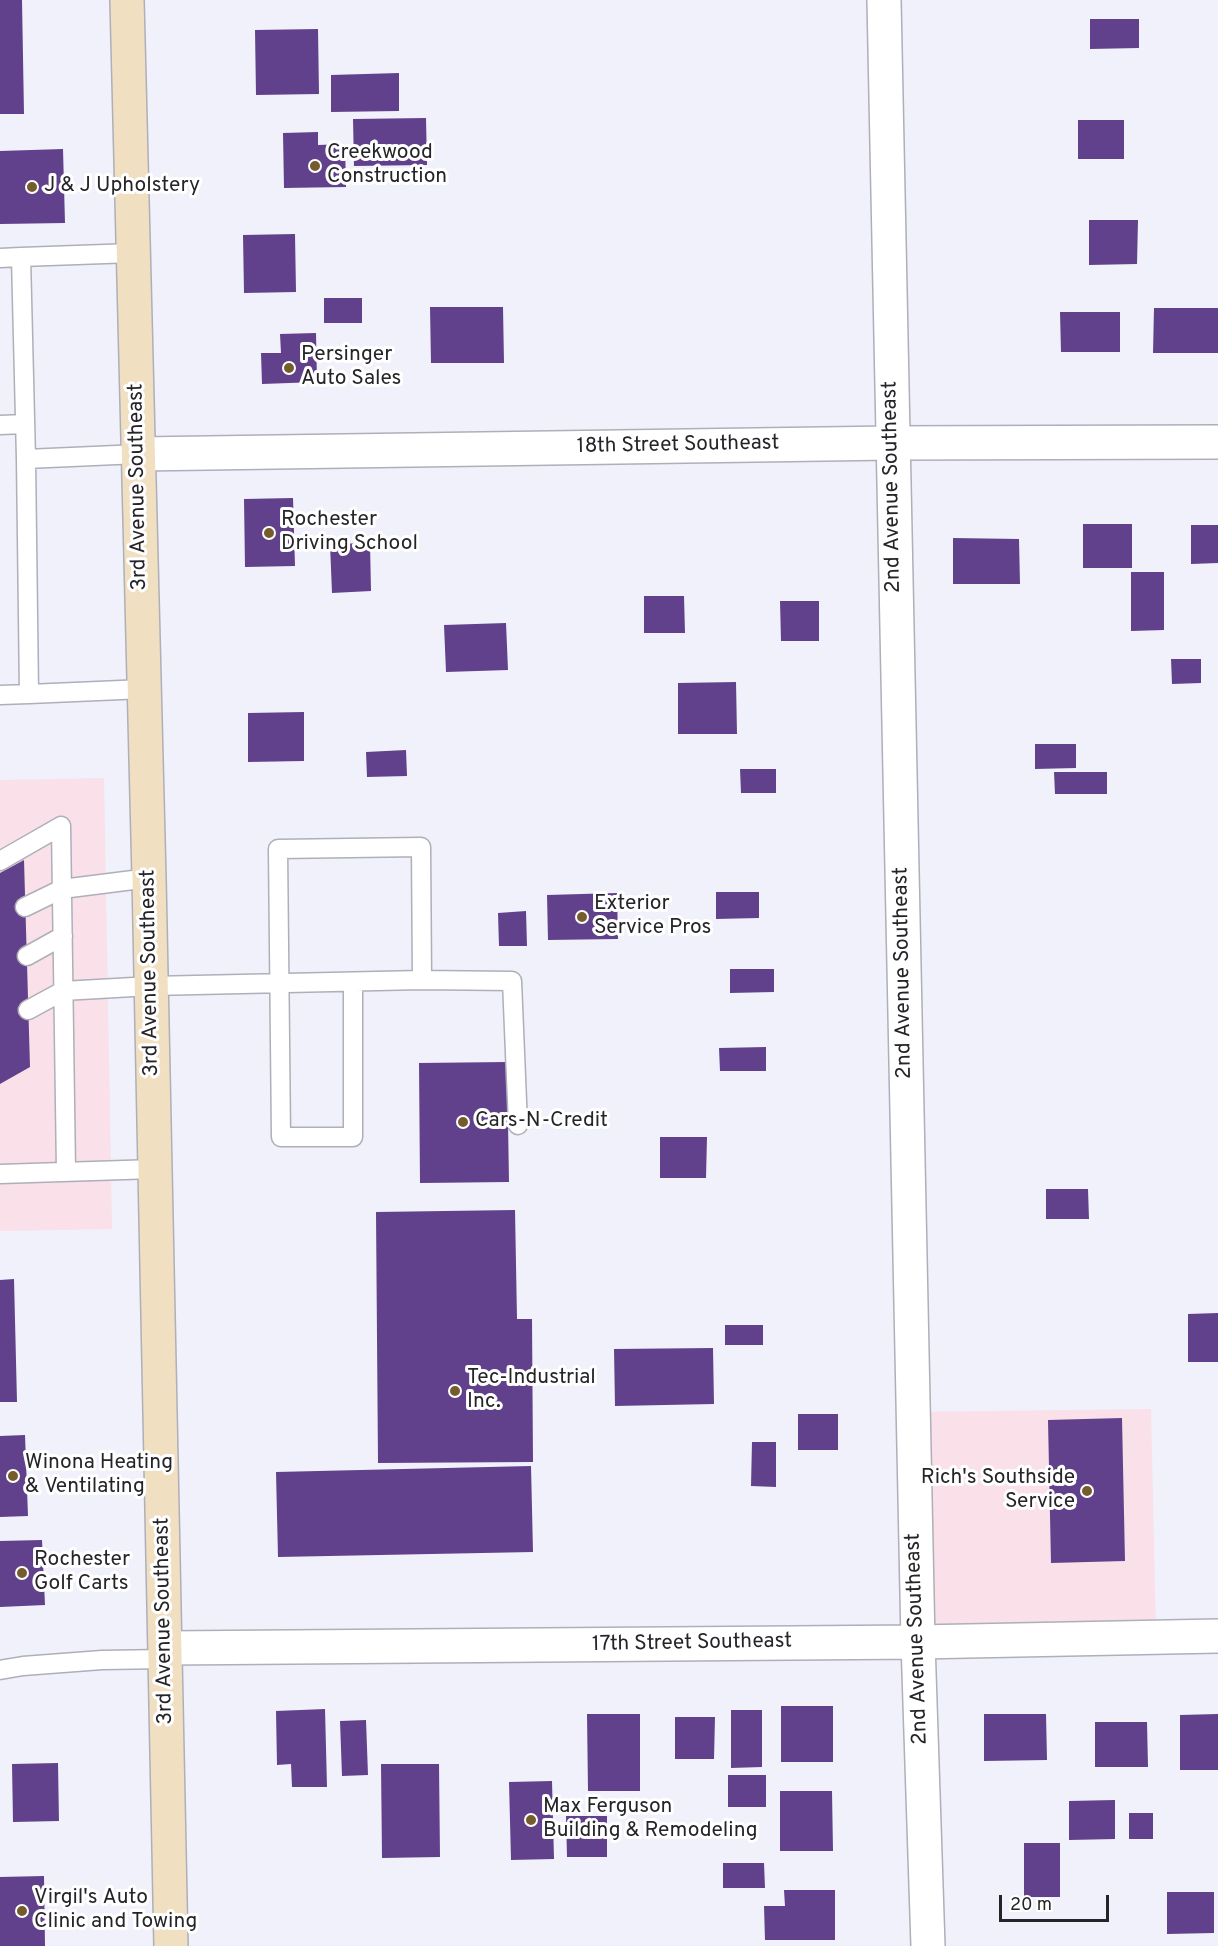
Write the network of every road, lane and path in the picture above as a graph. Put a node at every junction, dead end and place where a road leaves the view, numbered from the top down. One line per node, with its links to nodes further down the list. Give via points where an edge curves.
1 (127, 0): 3 (main road, 3rd Avenue Southeast)
2 (884, 0): 9 (street, 2nd Avenue Southeast)
3 (134, 253): 4 (lane); 10 (main road, 3rd Avenue Southeast)
4 (21, 257): 5 (lane); 6 (lane)
5 (0, 258)
6 (25, 424): 7 (lane); 11 (lane)
7 (0, 425)
8 (1218, 442): 9 (street, 18th Street Southeast)
9 (892, 443): 10 (street, 18th Street Southeast); 32 (street, 2nd Avenue Southeast)
10 (139, 454): 11 (lane); 12 (main road, 3rd Avenue Southeast)
11 (26, 459): 13 (lane)
12 (144, 689): 13 (lane); 16 (main road, 3rd Avenue Southeast)
13 (29, 693): 14 (lane)
14 (0, 695)
15 (0, 861): 17 (lane, via 61,826)
16 (149, 878): 17 (lane); 24 (main road, 3rd Avenue Southeast)
17 (62, 889): 18 (lane); 19 (lane)
18 (25, 907)
19 (63, 936): 20 (lane); 25 (lane)
20 (27, 956)
21 (422, 980): 22 (lane); 23 (lane, via 420,847 278,849); 27 (lane, via 512,981)
22 (353, 982): 23 (lane); 23 (lane, via 353,1137 281,1137)
23 (278, 983): 24 (lane)
24 (151, 986): 25 (lane); 28 (main road, 3rd Avenue Southeast)
25 (63, 991): 26 (lane); 29 (lane)
26 (28, 1010)
27 (518, 1125)
28 (155, 1169): 29 (lane); 33 (main road, 3rd Avenue Southeast)
29 (66, 1172): 30 (lane)
30 (0, 1174)
31 (1218, 1636): 32 (street, 17th Street Southeast)
32 (918, 1642): 33 (street, 17th Street Southeast); 36 (street, 2nd Avenue Southeast)
33 (166, 1654): 34 (lane); 35 (main road, 3rd Avenue Southeast)
34 (0, 1670)
35 (171, 1946)
36 (928, 1946)

